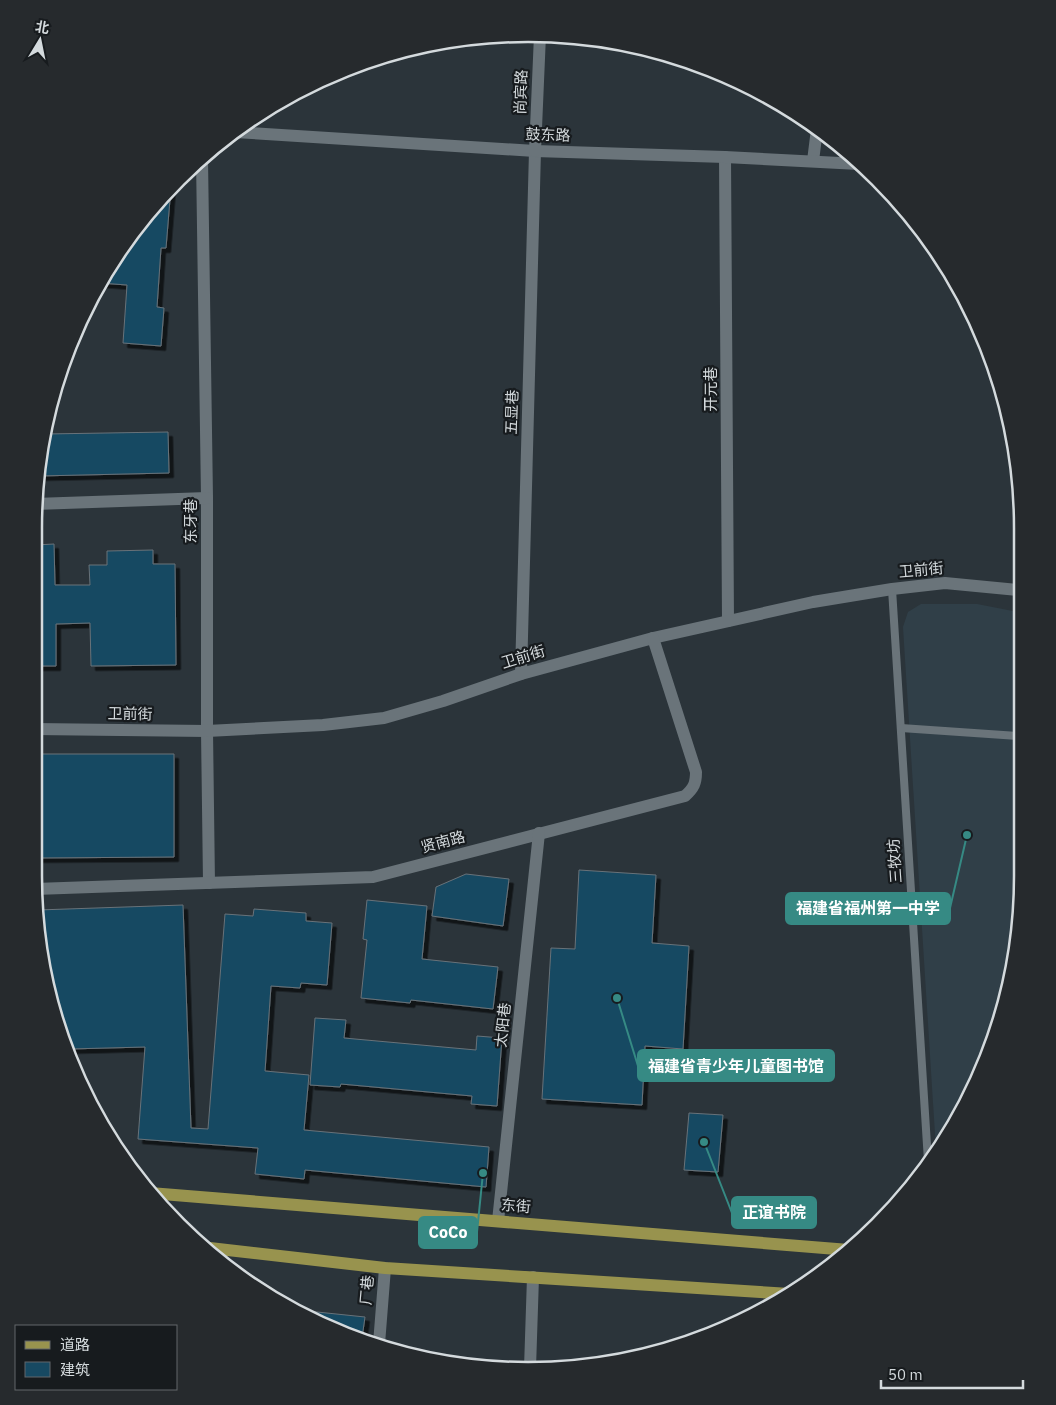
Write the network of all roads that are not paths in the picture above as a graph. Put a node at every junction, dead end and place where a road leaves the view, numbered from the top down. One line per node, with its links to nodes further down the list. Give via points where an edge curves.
1 (540, 43): 4 (street, 尚宾路)
2 (246, 133): 4 (street, 鼓东路)
3 (816, 137): 6 (street)
4 (535, 151): 5 (street, 鼓东路); 15 (street, 五显巷)
5 (725, 157): 6 (street, 鼓东路); 13 (street, 开元巷)
6 (813, 161): 7 (street, 鼓东路)
7 (848, 163)
8 (202, 169): 9 (street, 东牙巷)
9 (207, 498): 10 (street); 18 (street, 东牙巷)
10 (44, 504)
11 (892, 589): 12 (street, 卫前街, via 945,583); 13 (street, 卫前街); 16 (lane, 三牧坊)
12 (1014, 590)
13 (728, 621): 14 (street, 卫前街)
14 (653, 638): 15 (street, 卫前街); 20 (street, 贤南路, via 696,772 692,790 685,796)
15 (520, 674): 18 (street, 卫前街, via 384,718)
16 (901, 728): 19 (lane); 23 (lane, 三牧坊)
17 (42, 729): 18 (street, 卫前街)
18 (207, 731): 21 (street, 东牙巷)
19 (1014, 736)
20 (539, 833): 21 (street, 贤南路, via 373,877); 25 (street, 太阳巷)
21 (209, 883): 22 (street, 贤南路)
22 (43, 889)
23 (928, 1153)
24 (160, 1194): 25 (main road, 东街)
25 (498, 1221): 27 (main road, 东街)
26 (216, 1249): 28 (main road)
27 (839, 1249)
28 (385, 1268): 29 (main road); 31 (street, 厂巷)
29 (533, 1278): 30 (main road); 32 (street)
30 (777, 1293)
31 (379, 1339)
32 (530, 1362)

